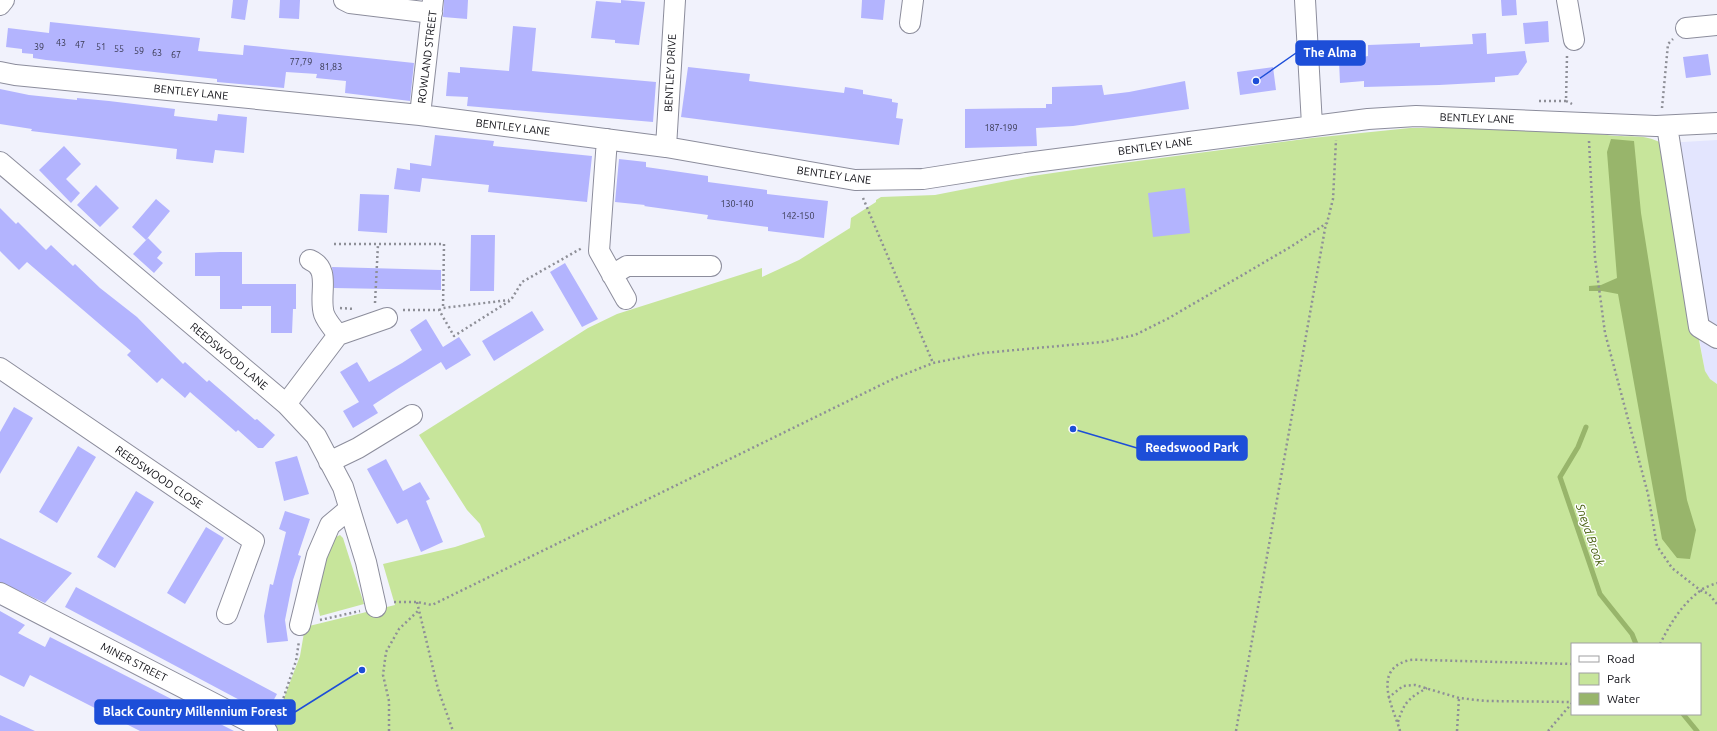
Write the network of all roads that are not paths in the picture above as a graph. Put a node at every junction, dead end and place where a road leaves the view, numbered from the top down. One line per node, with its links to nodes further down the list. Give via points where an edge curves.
1 (4, 0): 7 (street)
2 (344, 0): 8 (street, via 350,3)
3 (675, 0): 19 (street, BENTLEY DRIVE)
4 (913, 0): 9 (street)
5 (1305, 0): 16 (street)
6 (1567, 0): 12 (street)
7 (0, 5)
8 (433, 7): 14 (street, ROWLAND STREET)
9 (910, 23)
10 (1717, 25): 11 (street)
11 (1686, 28)
12 (1574, 40)
13 (0, 72): 14 (street, BENTLEY LANE)
14 (420, 115): 18 (street, BENTLEY LANE)
15 (1717, 123): 17 (street, BENTLEY LANE)
16 (1312, 125): 17 (street, BENTLEY LANE, via 1416,116); 19 (street, BENTLEY LANE, via 923,179 855,180)
17 (1661, 126): 27 (street, via 1699,327)
18 (607, 139): 19 (street, BENTLEY LANE); 23 (street, via 598,251)
19 (666, 147)
20 (0, 162): 29 (street, REEDSWOOD LANE)
21 (310, 260): 26 (street, via 318,263 322,270 324,313)
22 (711, 266): 23 (street, via 627,266)
23 (612, 275): 24 (street)
24 (626, 299)
25 (381, 313): 26 (street)
26 (338, 335): 29 (street)
27 (1717, 338)
28 (0, 368): 35 (street, REEDSWOOD CLOSE, via 254,542)
29 (286, 404): 31 (street, REEDSWOOD LANE, via 316,436)
30 (412, 415): 31 (street)
31 (330, 462): 32 (street, REEDSWOOD LANE, via 343,487)
32 (349, 509): 34 (street, REEDSWOOD LANE, via 366,562); 36 (street, via 330,525 317,555)
33 (0, 593): 37 (street, MINER STREET)
34 (376, 607)
35 (227, 614)
36 (300, 625)
37 (271, 725)

